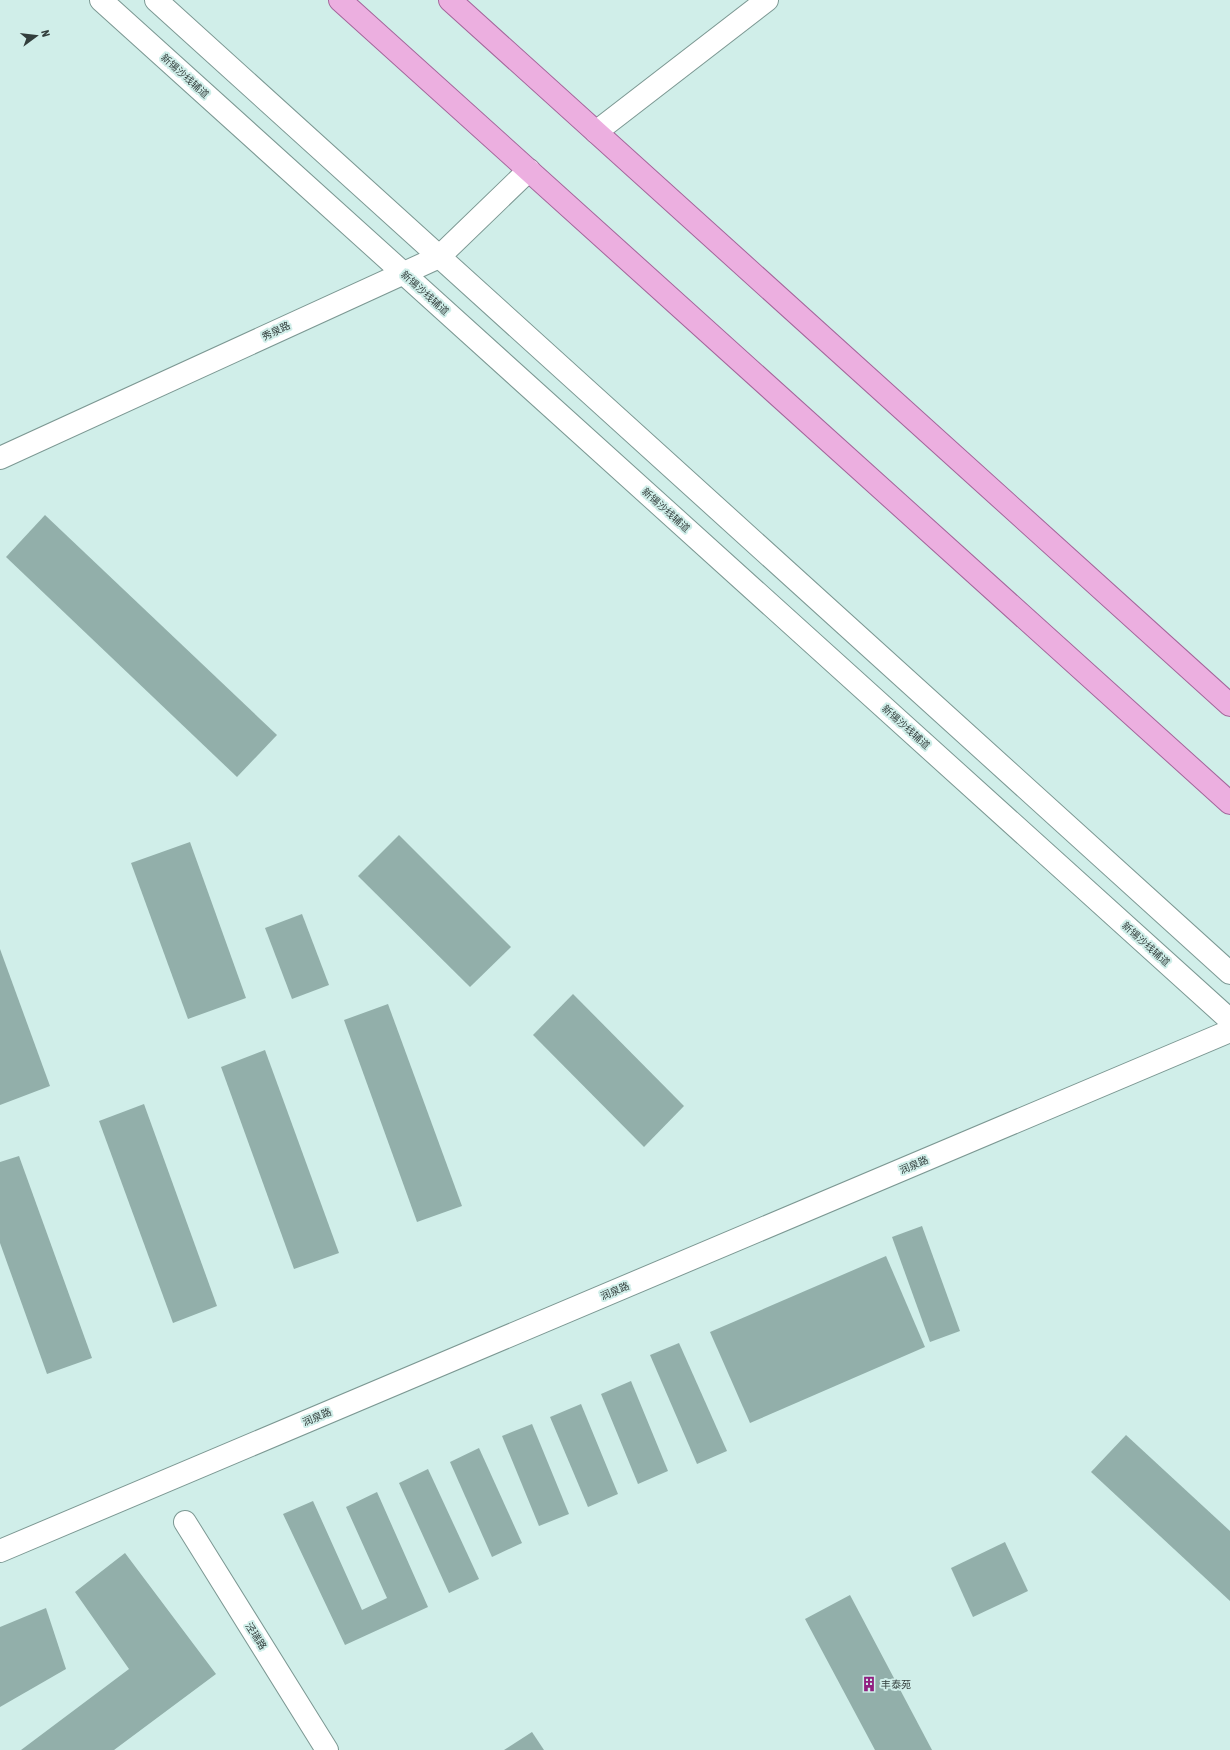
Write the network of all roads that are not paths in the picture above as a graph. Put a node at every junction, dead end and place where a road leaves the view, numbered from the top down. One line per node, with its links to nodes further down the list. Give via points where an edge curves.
1 (101, 0): 9 (street, 新锡沙线辅道)
2 (156, 0): 8 (street)
3 (340, 0): 7 (main road)
4 (450, 0): 6 (main road)
5 (767, 0): 6 (street)
6 (596, 132): 11 (main road)
7 (529, 170): 8 (street, 秀泉路); 12 (main road)
8 (439, 257): 9 (street, 秀泉路); 13 (street)
9 (404, 274): 10 (street, 秀泉路); 14 (street, 新锡沙线辅道)
10 (0, 458)
11 (1230, 705)
12 (1230, 803)
13 (1230, 973)
14 (1230, 1020)
15 (1230, 1031): 17 (street, 润泉路)
16 (185, 1522): 18 (street, 泾瑞路)
17 (0, 1551)
18 (327, 1750)

